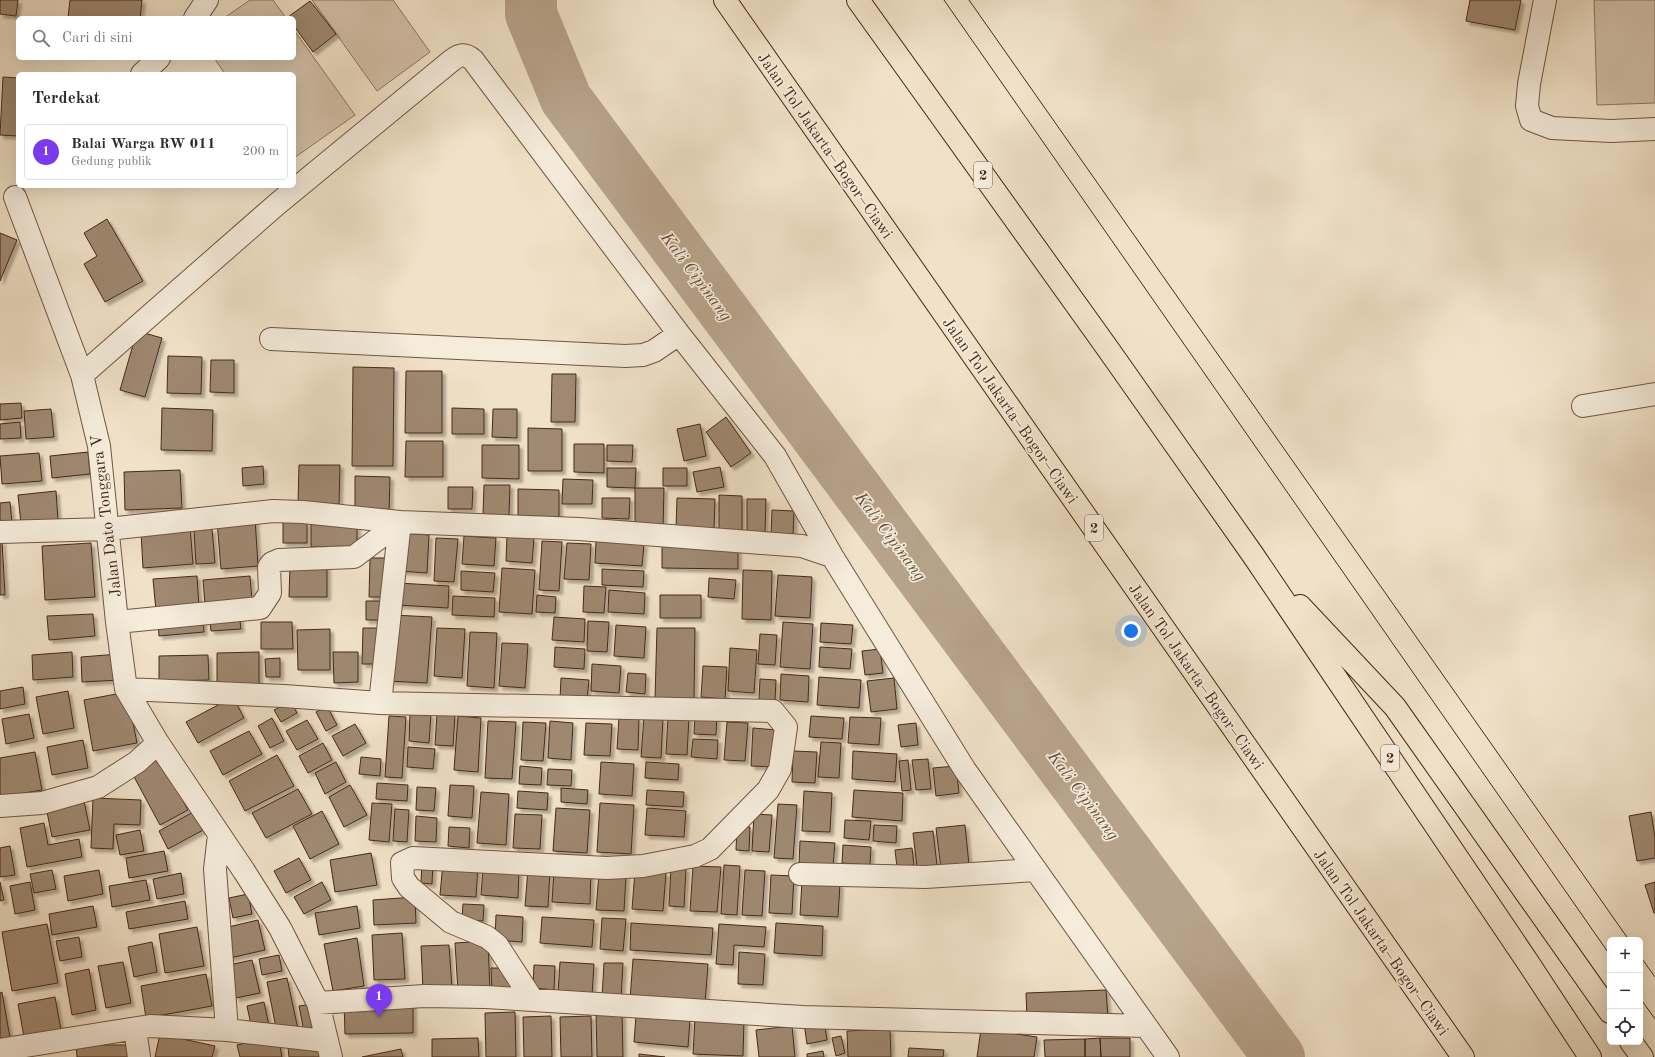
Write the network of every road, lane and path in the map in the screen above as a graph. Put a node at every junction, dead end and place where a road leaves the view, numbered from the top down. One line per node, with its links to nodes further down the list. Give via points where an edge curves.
1 (207, 0): 5 (street)
2 (725, 0): 39 (highway, Jalan Tol Jakarta–Bogor–Ciawi / 2)
3 (858, 0): 18 (highway, 2)
4 (1545, 0): 8 (street, via 1529,84 1527,106 1532,120 1552,128 1611,131)
5 (196, 16)
6 (157, 60): 7 (street)
7 (144, 72)
8 (1655, 129)
9 (14, 196): 12 (street, Jalan Dato Tonggara V)
10 (679, 334): 11 (street, via 644,355 625,356); 12 (street, via 473,60 462,55 451,61 276,205); 19 (street, via 775,456)
11 (271, 339)
12 (82, 375): 16 (street, Jalan Dato Tonggara V, via 99,446)
13 (1655, 394): 14 (street)
14 (1584, 406)
15 (400, 522): 16 (street, via 273,511); 19 (street, via 579,529 802,546); 20 (street, via 354,557 279,560 272,563 269,567 270,593 260,608); 22 (street)
16 (108, 529): 17 (street); 20 (street, Jalan Dato Tonggara V)
17 (0, 532)
18 (1253, 555): 30 (highway, via 1395,708); 40 (highway, 2)
19 (832, 556): 26 (street, via 965,770)
20 (117, 622): 21 (street, Jalan Dato Tonggara V)
21 (126, 689): 22 (street); 23 (street, Jalan Dato Tonggara V)
22 (380, 703): 28 (street, via 773,711 786,727 780,769 768,790 710,849 695,856 644,866 607,868 413,858 402,863 404,878 409,887 451,922 487,937 497,945)
23 (158, 743): 24 (street, via 137,762 98,787 42,804); 25 (street, Jalan Dato Tonggara V)
24 (0, 806)
25 (219, 835): 29 (street, Jalan Dato Tonggara V, via 280,928); 33 (street, via 215,869)
26 (1036, 870): 27 (street, via 925,877); 31 (street)
27 (800, 874)
28 (532, 999): 29 (street, via 424,996); 31 (street, via 803,1017)
29 (318, 1003): 35 (street, Jalan Dato Tonggara V)
30 (1608, 1009)
31 (1146, 1026): 38 (street)
32 (135, 1029): 33 (street, via 150,1026); 36 (street); 37 (street)
33 (227, 1030): 35 (street)
34 (1634, 1045): 41 (highway)
35 (329, 1049)
36 (0, 1050)
37 (139, 1057)
38 (1168, 1057)
39 (1463, 1057)
40 (1590, 1057)
41 (1642, 1057)

